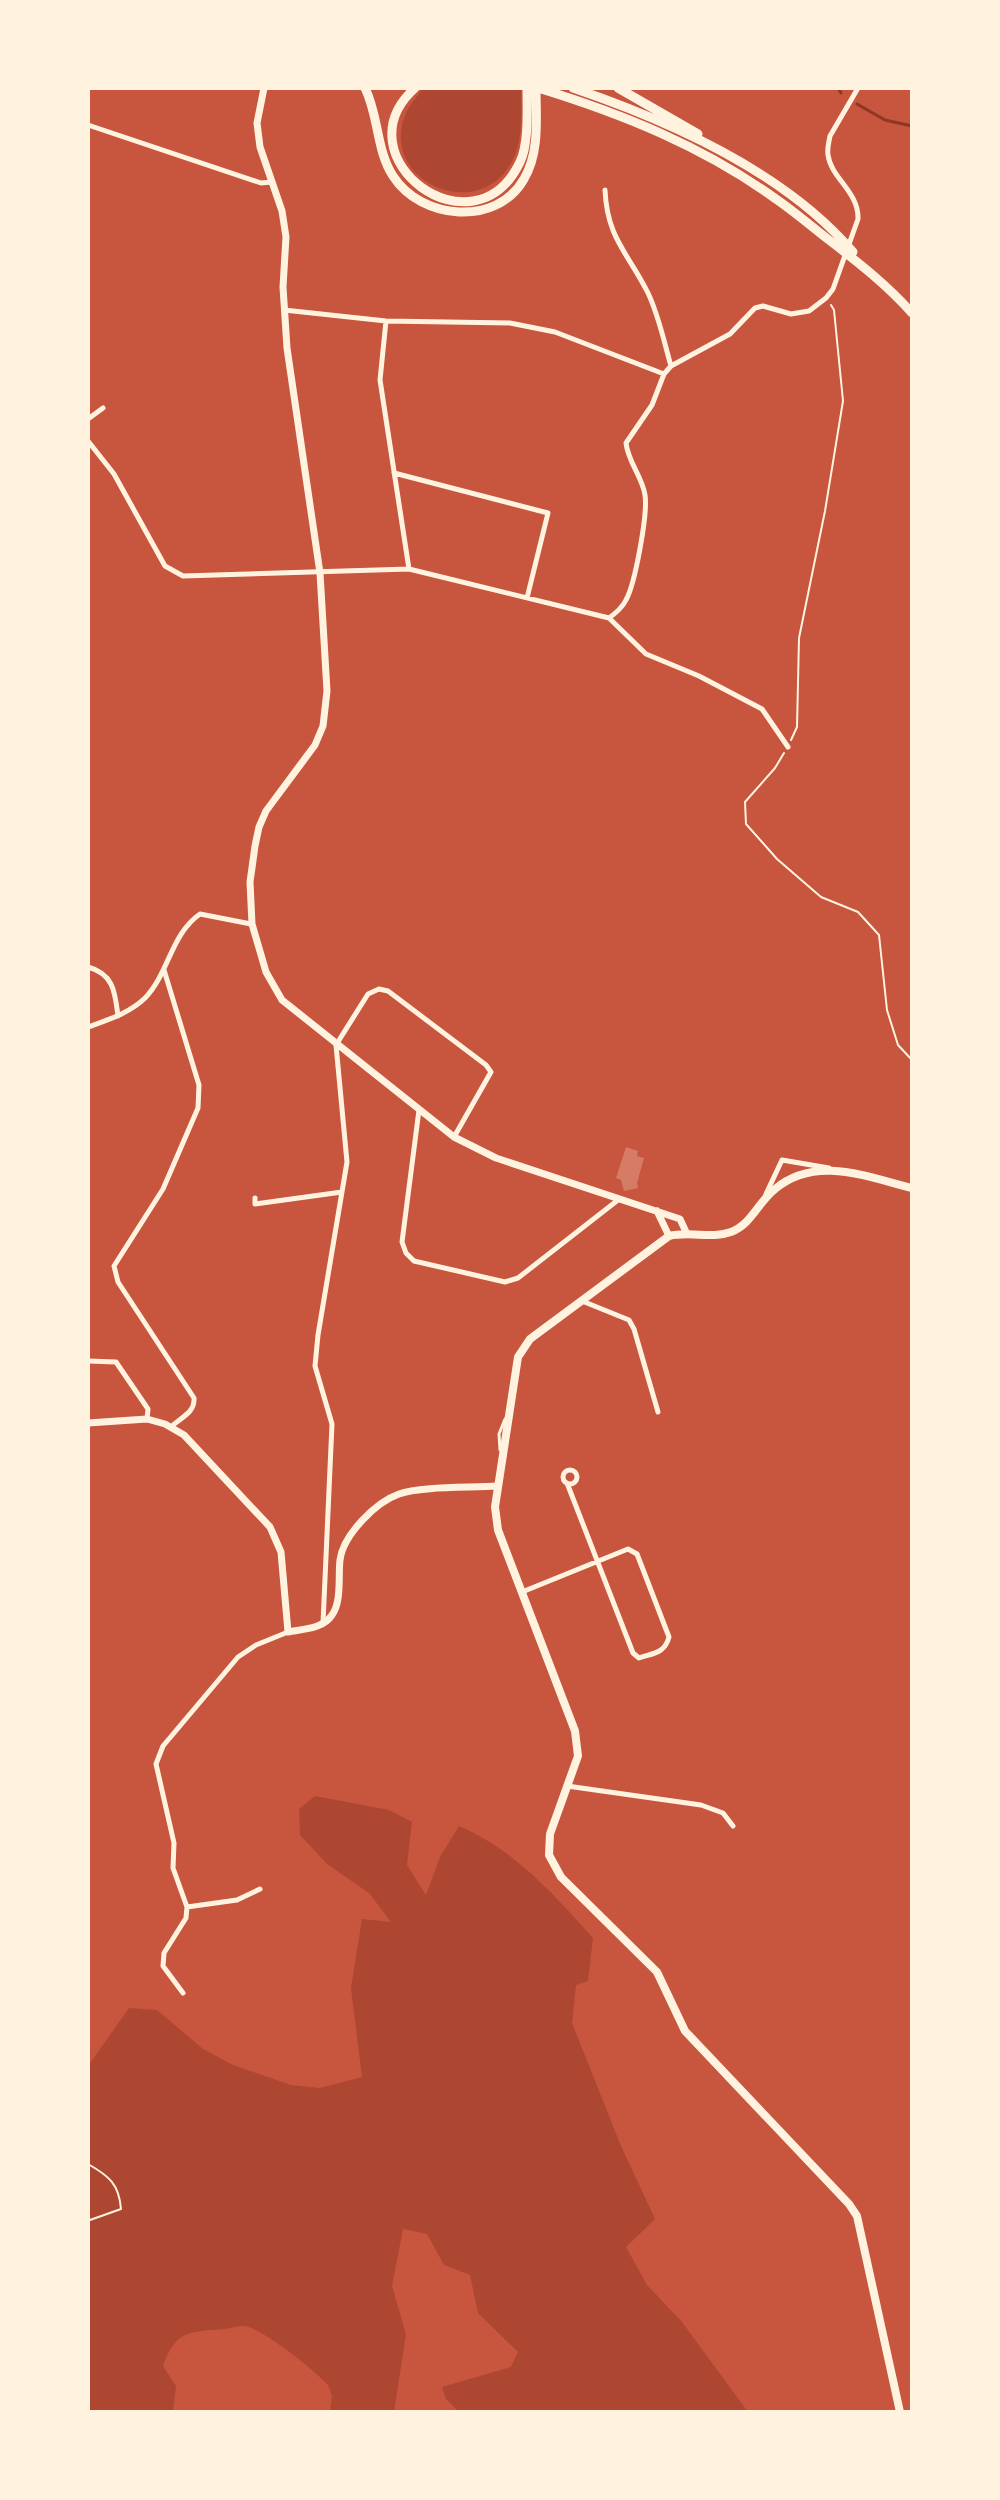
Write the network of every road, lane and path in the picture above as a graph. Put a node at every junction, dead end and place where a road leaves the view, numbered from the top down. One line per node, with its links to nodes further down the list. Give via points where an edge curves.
1 (264, 88): 11 (street, via 257,123)
2 (365, 88): 5 (main road, via 392,175 405,191 444,212 491,207 511,196 525,179 537,133)
3 (415, 88): 4 (main road, via 393,121 394,152 406,176 426,193 471,202 494,193 522,159)
4 (527, 88)
5 (537, 88): 13 (main road, via 686,144)
6 (573, 88): 10 (main road, via 637,110)
7 (618, 88): 10 (main road, via 726,150)
8 (858, 88): 14 (street, via 830,136 830,161 858,209 858,219)
9 (88, 125): 11 (street, via 261,183)
10 (729, 157): 13 (main road, via 788,194)
11 (272, 182): 15 (street, via 286,237)
12 (605, 190): 18 (street, via 615,240 650,299)
13 (835, 239): 16 (main road)
14 (826, 298): 18 (street, via 809,311 791,314 755,308 730,334); 28 (path, via 834,310 843,401 799,638 797,727)
15 (284, 310): 17 (street); 25 (street)
16 (912, 313)
17 (386, 321): 19 (street, via 510,323 555,332); 23 (street, via 380,380)
18 (671, 366): 19 (street)
19 (664, 374): 27 (street, via 652,405 626,443 646,504 630,591)
20 (103, 408): 21 (street)
21 (88, 419)
22 (88, 441): 25 (street, via 114,474 165,566 183,576)
23 (393, 472): 24 (street); 26 (street, via 548,513)
24 (409, 569): 25 (street); 26 (street)
25 (320, 573): 29 (street, via 327,691 323,726 259,827 250,882)
26 (527, 598): 27 (street)
27 (609, 618): 28 (street, via 646,654 762,709)
28 (788, 747): 35 (path, via 745,802 746,824 821,897 858,912 879,935 887,1010 898,1045)
29 (252, 924): 31 (street, via 200,914 188,923); 34 (street, via 282,1000)
30 (88, 967): 32 (street, via 113,984)
31 (164, 970): 32 (street, via 144,999); 52 (street, via 199,1085 198,1108 163,1189 114,1266 118,1282 194,1398 190,1412)
32 (118, 1016): 33 (street)
33 (88, 1027)
34 (336, 1045): 36 (street); 37 (street, via 368,994 379,989 486,1065 491,1072 487,1083); 40 (street, via 347,1162)
35 (912, 1060)
36 (419, 1110): 37 (street); 42 (street, via 402,1242 414,1261 505,1282 518,1278)
37 (454, 1137): 42 (street, via 496,1158)
38 (834, 1169): 39 (main road); 43 (main road, via 801,1174 774,1189); 43 (street, via 782,1160)
39 (912, 1188)
40 (342, 1192): 41 (street, via 255,1204); 57 (street, via 315,1366 332,1424)
41 (255, 1198)
42 (618, 1200): 44 (street)
43 (762, 1204): 45 (main road, via 730,1232)
44 (657, 1211): 45 (street, via 680,1219); 46 (street)
45 (686, 1232): 46 (main road)
46 (669, 1236): 47 (main road)
47 (581, 1301): 49 (street, via 629,1320); 54 (main road, via 530,1339 518,1357)
48 (88, 1361): 50 (street, via 116,1362 148,1409)
49 (658, 1412)
50 (147, 1419): 51 (street); 52 (street)
51 (88, 1423)
52 (171, 1427): 58 (street, via 270,1527 281,1552)
53 (567, 1483): 55 (street)
54 (497, 1486): 56 (main road, via 498,1530); 57 (street, via 404,1492 388,1498 350,1533 340,1556 337,1606)
55 (596, 1562): 55 (street, via 628,1549 637,1554 669,1637 663,1651 639,1658 634,1654); 56 (street)
56 (521, 1593): 59 (main road, via 575,1731 578,1756)
57 (323, 1624): 58 (street)
58 (288, 1632): 62 (street, via 238,1657 159,1755 156,1764 174,1843 173,1868)
59 (567, 1786): 60 (street, via 701,1805 723,1813); 66 (main road, via 550,1834 549,1855 561,1877 657,1972 685,2031 857,2216)
60 (733, 1826)
61 (260, 1889): 62 (street, via 237,1900)
62 (187, 1907): 63 (street, via 163,1966)
63 (183, 1993)
64 (88, 2164): 65 (path, via 120,2191 121,2209)
65 (88, 2218)
66 (900, 2412)

